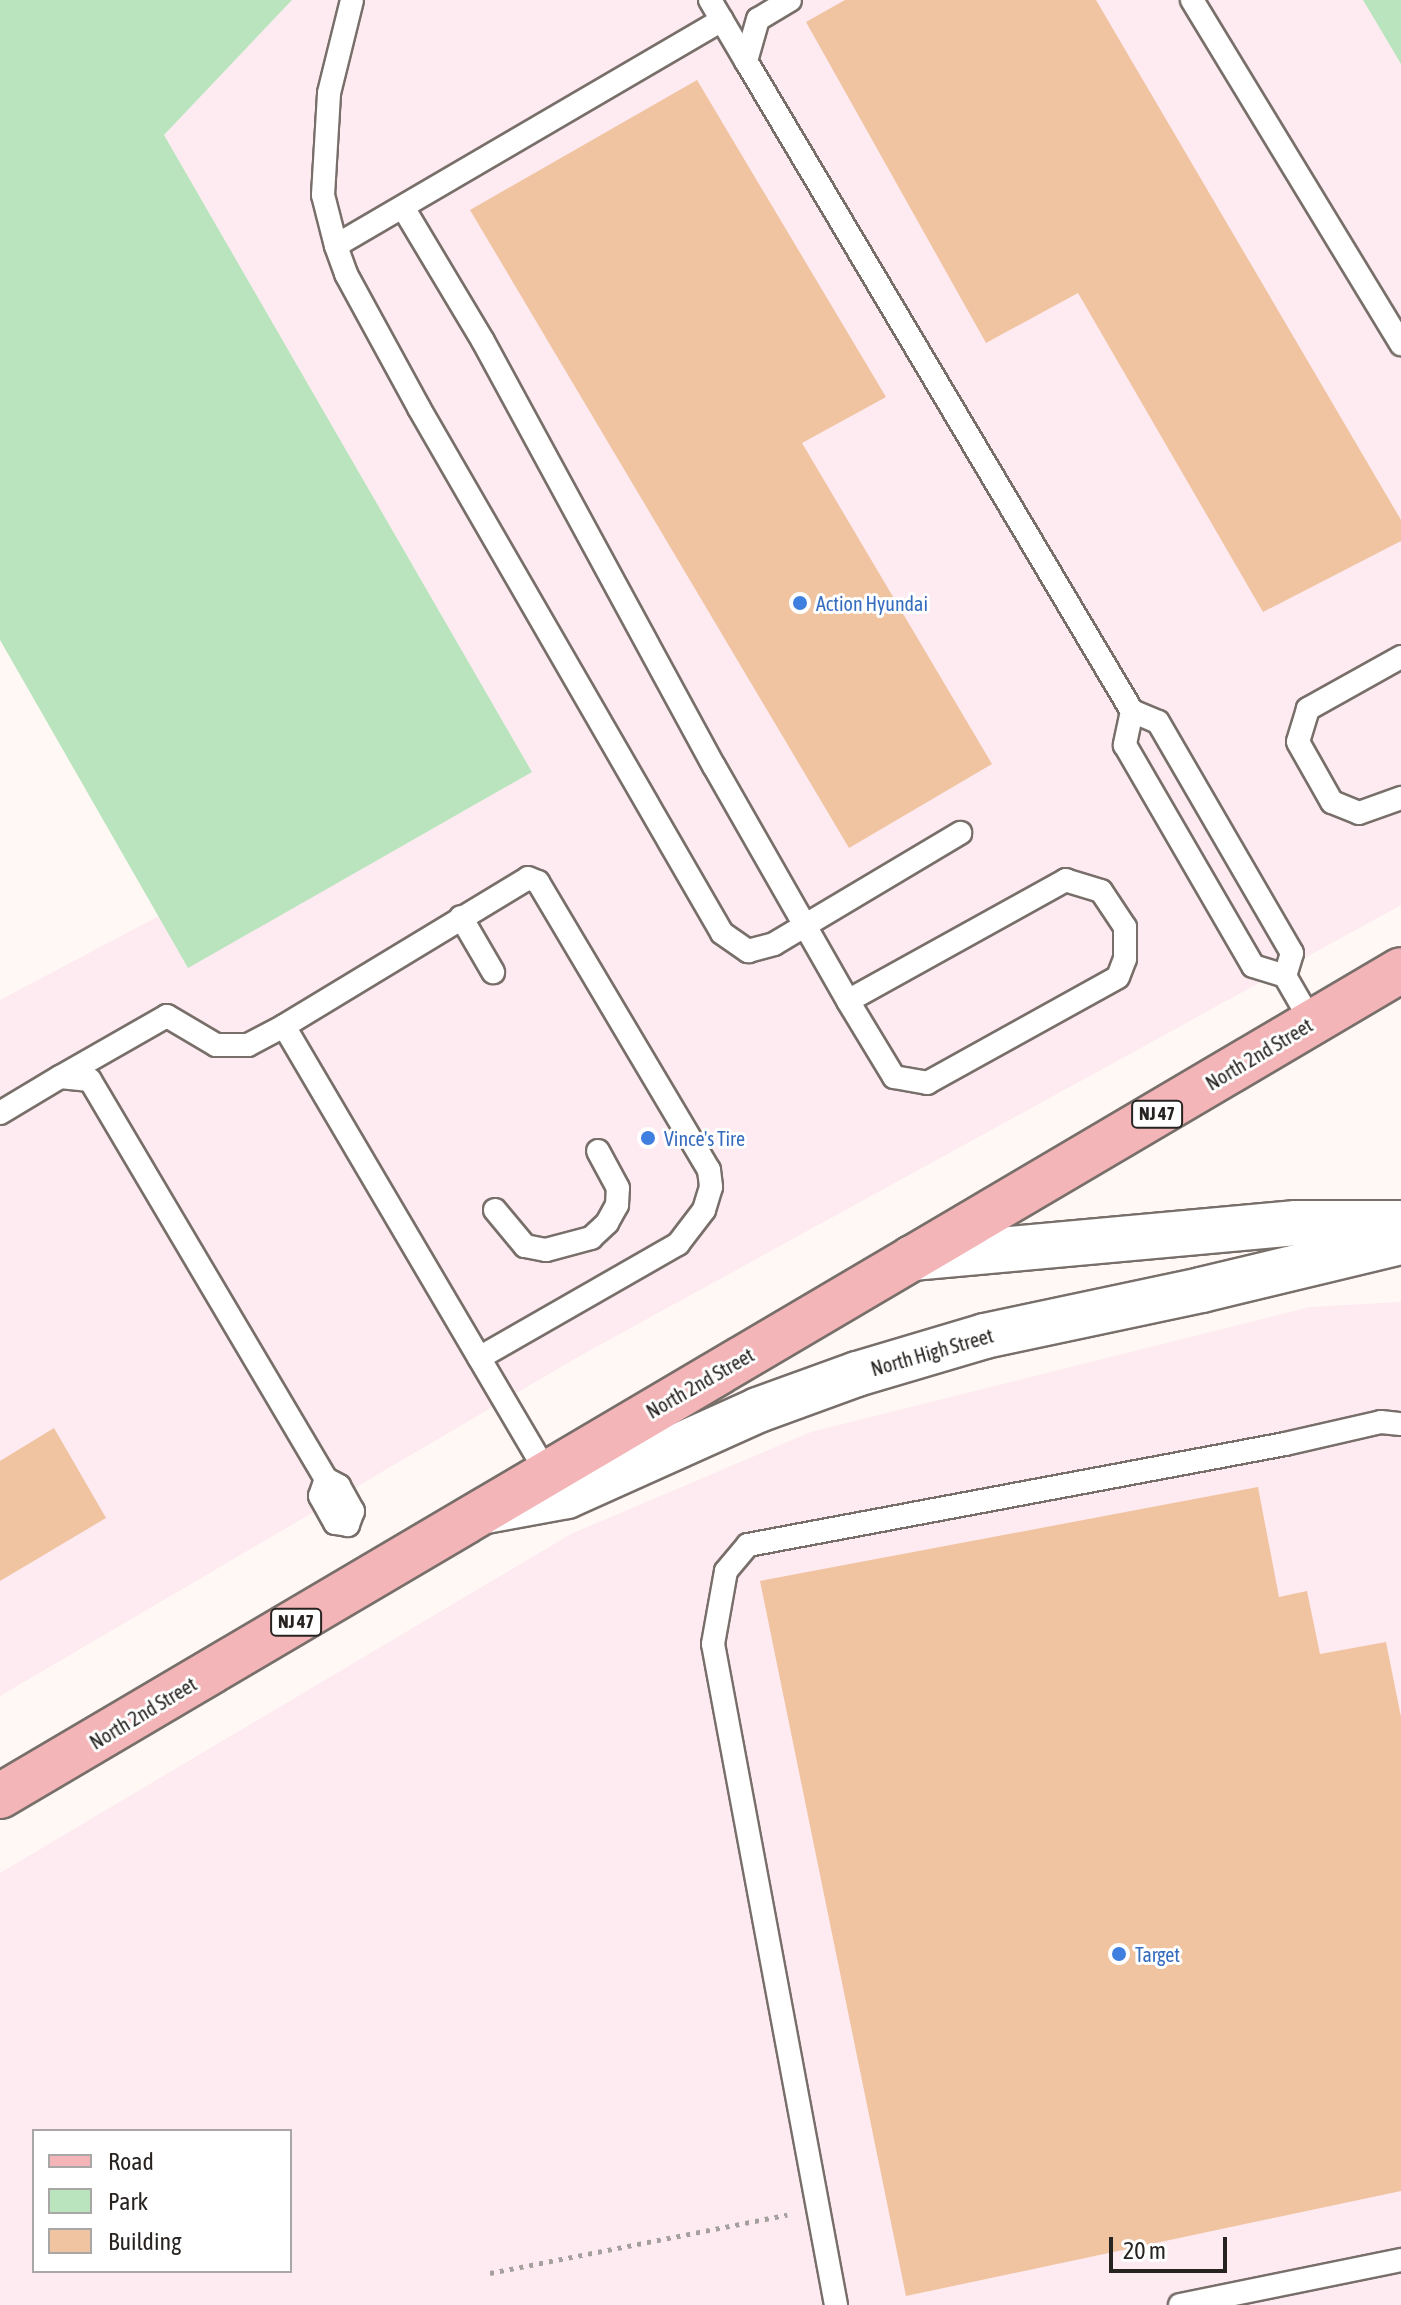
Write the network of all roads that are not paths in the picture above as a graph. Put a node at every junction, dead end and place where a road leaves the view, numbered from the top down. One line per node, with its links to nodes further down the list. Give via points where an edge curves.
1 (352, 0): 8 (lane, via 329,93 323,195)
2 (710, 0): 5 (lane)
3 (790, 0): 6 (lane, via 758,19)
4 (1192, 0): 9 (lane)
5 (722, 20): 6 (lane); 7 (lane)
6 (746, 61): 11 (lane)
7 (404, 209): 8 (lane); 15 (lane, via 483,341)
8 (336, 246): 15 (lane, via 419,408 722,933 748,951 774,944)
9 (1401, 344)
10 (1401, 657): 12 (lane, via 1308,709 1298,742 1332,802 1359,813)
11 (1132, 711): 18 (lane, via 1158,722 1292,953); 18 (lane, via 1125,745 1253,966)
12 (1401, 798)
13 (960, 833): 15 (lane)
14 (461, 917): 17 (lane); 21 (lane); 29 (lane, via 519,881 538,882 709,1170 711,1187 704,1210 678,1244)
15 (805, 926): 19 (lane)
16 (1401, 970): 20 (main road, North 2nd Street / NJ 47)
17 (493, 972)
18 (1285, 976): 20 (lane)
19 (848, 1001): 19 (lane, via 894,1077 927,1083 1118,977 1125,959 1125,927 1101,891 1066,880)
20 (1312, 1023): 28 (main road, North 2nd Street / NJ 47)
21 (284, 1026): 22 (lane, via 248,1045 216,1045 167,1016); 29 (lane)
22 (60, 1077): 23 (lane); 32 (lane, via 90,1080)
23 (0, 1113)
24 (598, 1151): 25 (lane, via 618,1188 617,1205 591,1238 546,1250 525,1246)
25 (495, 1210)
26 (1401, 1223): 28 (street, via 1296,1223)
27 (1401, 1242): 33 (street, North High Street, via 985,1336 758,1410 567,1496)
28 (912, 1258): 31 (main road, North 2nd Street / NJ 47)
29 (479, 1358): 31 (lane)
30 (1401, 1424): 36 (lane, via 1381,1422 748,1545 726,1571 713,1644)
31 (547, 1473): 33 (main road, North 2nd Street / NJ 47)
32 (326, 1479)
33 (479, 1513): 34 (main road, North 2nd Street / NJ 47)
34 (0, 1796)
35 (1401, 2260): 37 (lane)
36 (836, 2305)
37 (1180, 2305)

